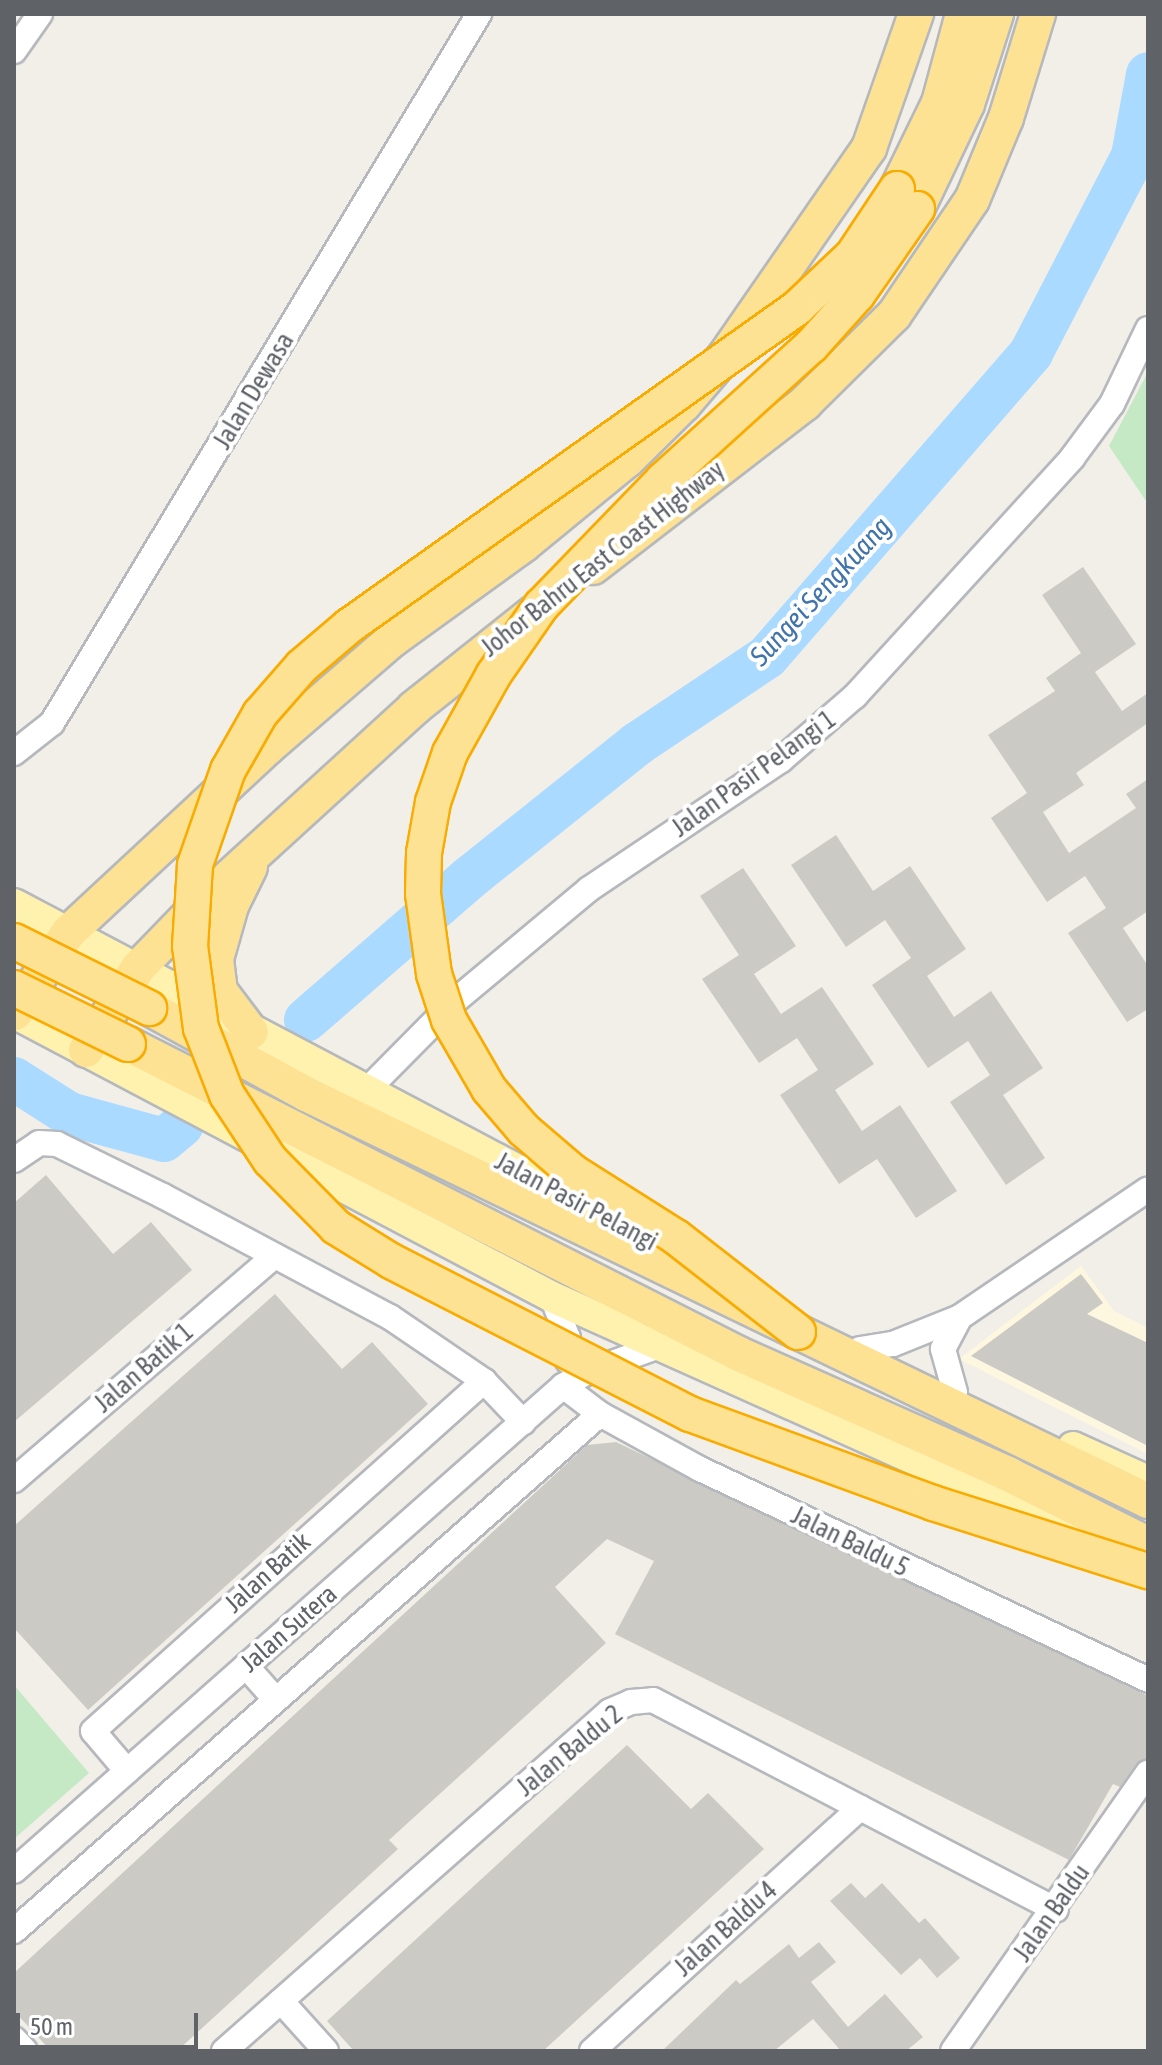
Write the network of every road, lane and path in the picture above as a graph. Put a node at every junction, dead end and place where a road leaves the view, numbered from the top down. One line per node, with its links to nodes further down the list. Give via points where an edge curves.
1 (40, 14): 7 (street)
2 (479, 14): 12 (street, Jalan Dewasa, via 52,723)
3 (916, 14): 9 (highway, via 869,148)
4 (963, 14): 8 (highway)
5 (996, 14): 8 (highway, via 967,104)
6 (1038, 14): 10 (highway, Johor Bahru East Coast Highway, via 1006,118 972,200)
7 (14, 51)
8 (907, 199): 28 (highway, bridge, via 857,295 811,346 663,480 541,606 494,674 450,753 433,802 424,853 423,894 434,974 449,1020 489,1089 524,1130 573,1172 676,1237); 41 (highway, bridge, via 797,308 349,626 302,666 260,714 228,770 195,865 190,946 201,1028 227,1095 270,1160 336,1227 391,1261 690,1414 933,1503)
9 (800, 244): 10 (highway, via 798,281 819,314 857,326); 15 (highway, via 725,356 627,460 523,545 392,640)
10 (894, 315): 13 (highway, Johor Bahru East Coast Highway, via 805,403 446,681)
11 (1148, 329): 22 (street, Jalan Pasir Pelangi 1, via 1112,404 1072,458 855,696 781,760 589,889 456,1000)
12 (14, 753)
13 (263, 842): 17 (highway, Johor Bahru East Coast Highway); 20 (highway, via 231,906 216,959 220,991)
14 (14, 904): 15 (main road, Jalan Pasir Pelangi)
15 (68, 933): 17 (main road, Jalan Pasir Pelangi); 19 (highway)
16 (14, 941): 28 (highway, bridge, via 306,1094)
17 (138, 968): 20 (main road, Jalan Pasir Pelangi); 21 (highway, Johor Bahru East Coast Highway)
18 (14, 988): 39 (highway, bridge, via 739,1354 1008,1474)
19 (14, 1013): 21 (main road)
20 (251, 1032): 22 (main road, Jalan Pasir Pelangi)
21 (86, 1050): 26 (main road, bridge)
22 (365, 1092): 30 (main road, Jalan Pasir Pelangi)
23 (14, 1160): 25 (street, via 39,1143 57,1144)
24 (1148, 1189): 27 (street)
25 (274, 1256): 31 (street, via 390,1317); 36 (street, Jalan Batik 1)
26 (552, 1297): 29 (main road); 32 (street, via 568,1338)
27 (960, 1317): 30 (street, via 893,1344); 33 (street, via 943,1349)
28 (798, 1332): 38 (highway)
29 (657, 1347): 32 (street, Jalan Sutera); 40 (main road)
30 (860, 1349): 33 (main road, Jalan Pasir Pelangi)
31 (484, 1381): 35 (street); 45 (street, Jalan Batik, via 93,1731)
32 (563, 1386): 34 (street, Jalan Baldu 5); 35 (street, Jalan Sutera)
33 (955, 1392): 37 (main road, Jalan Pasir Pelangi)
34 (600, 1414): 43 (street, Jalan Baldu 5, via 915,1574); 44 (street)
35 (523, 1422): 42 (street, Jalan Sutera)
36 (14, 1480)
37 (1148, 1481)
38 (1148, 1501)
39 (1148, 1544)
40 (1148, 1564)
41 (1148, 1571)
42 (246, 1666): 44 (street); 45 (street, Jalan Sutera)
43 (1148, 1680)
44 (276, 1700): 50 (street)
45 (127, 1771): 48 (street, Jalan Sutera)
46 (1148, 1773): 49 (street, Jalan Baldu)
47 (860, 1808): 49 (street, Jalan Baldu 2); 51 (street, Jalan Baldu 2, via 653,1700 631,1702 610,1711); 56 (street, Jalan Baldu 4)
48 (14, 1871)
49 (1056, 1910): 57 (street, Jalan Baldu)
50 (14, 1931)
51 (281, 2001): 54 (street, Jalan Baldu 2); 55 (street)
52 (14, 2039): 53 (street)
53 (25, 2051)
54 (224, 2051)
55 (326, 2051)
56 (592, 2051)
57 (953, 2051)

